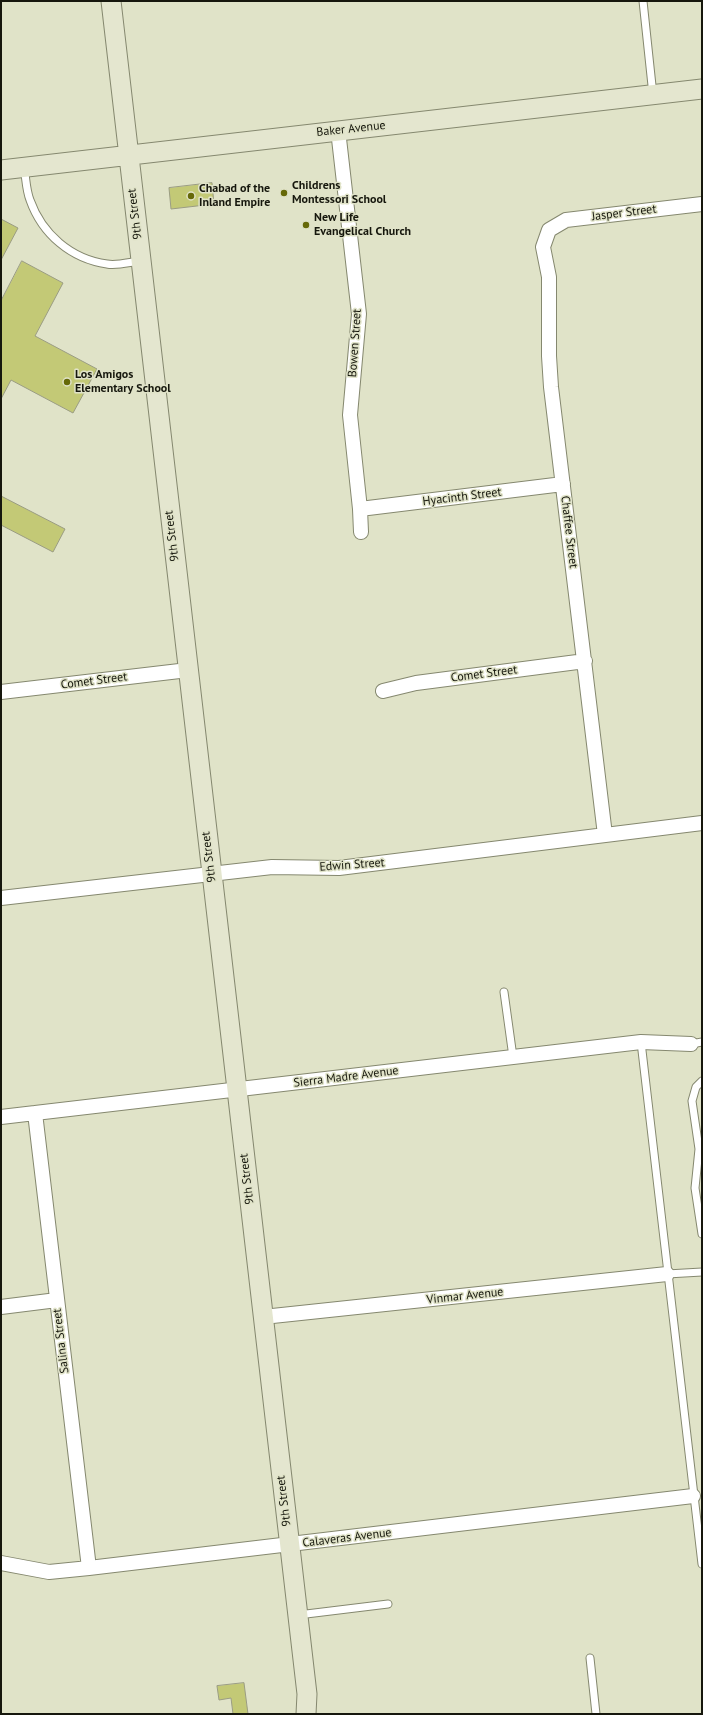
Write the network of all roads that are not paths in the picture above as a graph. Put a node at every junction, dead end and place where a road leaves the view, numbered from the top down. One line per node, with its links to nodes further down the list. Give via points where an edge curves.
1 (111, 1): 6 (street, 9th Street)
2 (643, 1): 4 (lane)
3 (702, 89): 4 (street, Baker Avenue)
4 (653, 95): 5 (street, Baker Avenue)
5 (338, 130): 6 (street, Baker Avenue); 13 (street, Bowen Street, via 359,314 350,415)
6 (127, 154): 7 (street, Baker Avenue); 11 (street, 9th Street)
7 (24, 167): 8 (street, Baker Avenue); 11 (lane, via 30,200 38,220 70,252 108,265)
8 (1, 170)
9 (702, 204): 10 (street, Jasper Street, via 566,220)
10 (549, 230): 12 (street, Chaffee Street, via 543,247 549,276 549,356)
11 (140, 261): 16 (street, 9th Street)
12 (563, 484): 13 (street, Hyacinth Street); 15 (street, Chaffee Street)
13 (360, 509): 14 (street, Bowen Street)
14 (361, 532)
15 (585, 661): 18 (street, Comet Street, via 416,683); 20 (street, Chaffee Street)
16 (188, 670): 17 (street, Comet Street); 21 (street, 9th Street)
17 (1, 692)
18 (383, 692)
19 (702, 823): 20 (street, Edwin Street)
20 (605, 835): 21 (street, Edwin Street, via 339,868 272,867)
21 (211, 873): 22 (street, Edwin Street); 28 (street, 9th Street)
22 (1, 898)
23 (504, 992): 26 (lane)
24 (641, 1042): 25 (street, Sierra Madre Avenue); 26 (street, Sierra Madre Avenue); 33 (lane)
25 (696, 1043)
26 (513, 1057): 28 (street, Sierra Madre Avenue)
27 (702, 1082): 31 (lane, via 696,1087 692,1101 699,1149 695,1188)
28 (236, 1090): 29 (street, Sierra Madre Avenue); 36 (street, 9th Street)
29 (35, 1113): 30 (street, Sierra Madre Avenue); 34 (street, Salina Street)
30 (1, 1117)
31 (702, 1234)
32 (702, 1272): 33 (lane)
33 (667, 1274): 36 (street, Vinmar Avenue); 37 (lane)
34 (56, 1300): 35 (street); 41 (street, Salina Street)
35 (1, 1307)
36 (263, 1317): 38 (street, 9th Street)
37 (693, 1496): 38 (street, Calaveras Avenue); 40 (lane)
38 (289, 1545): 41 (street, Calaveras Avenue); 43 (street, 9th Street)
39 (1, 1563): 41 (street, Calaveras Avenue, via 49,1572)
40 (702, 1564)
41 (89, 1568)
42 (388, 1604): 43 (lane)
43 (298, 1615): 45 (street, 9th Street)
44 (590, 1658): 48 (lane)
45 (307, 1694): 46 (street, 9th Street); 47 (street)
46 (306, 1714)
47 (313, 1714)
48 (596, 1714)

